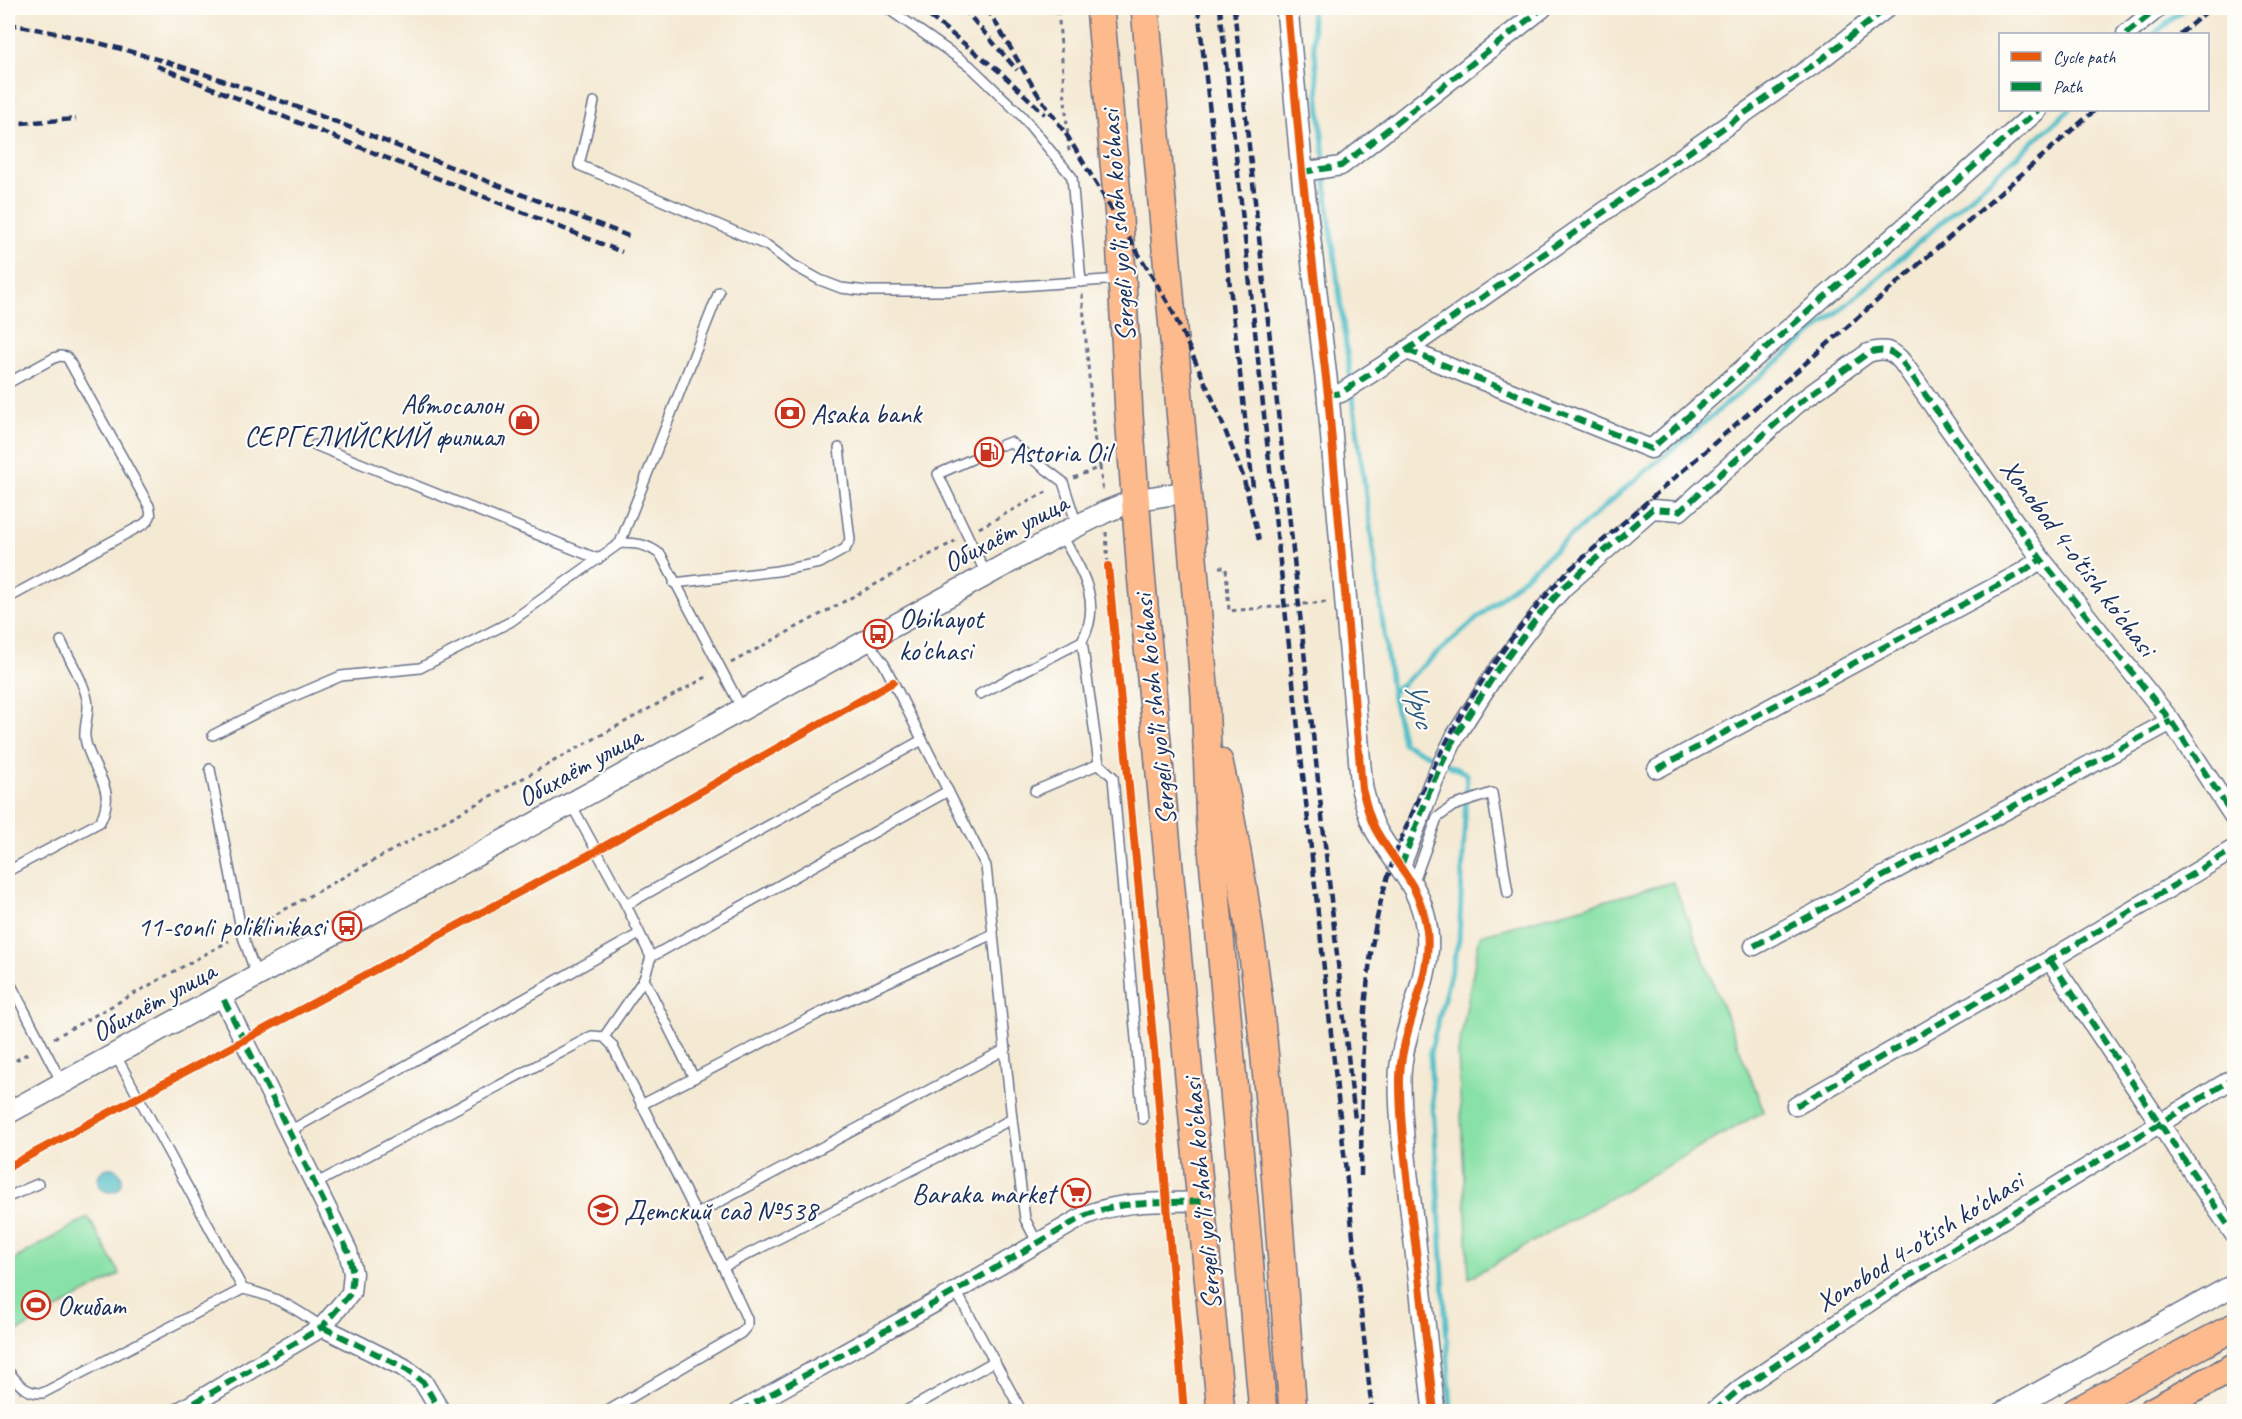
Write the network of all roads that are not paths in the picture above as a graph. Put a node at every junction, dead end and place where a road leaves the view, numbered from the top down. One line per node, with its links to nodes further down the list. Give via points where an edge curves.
1 (887, 8): 13 (lane, via 970,66 1022,116 1072,177)
2 (1100, 8): 12 (main road, Sergeli yo‘li shoh ko‘chasi)
3 (1145, 8): 22 (main road, Sergeli yo‘li shoh ko‘chasi)
4 (1287, 8): 11 (street)
5 (1543, 8): 11 (street, via 1341,166)
6 (1887, 8): 15 (street, via 1819,61)
7 (2158, 8): 8 (street)
8 (2127, 33)
9 (594, 102): 13 (lane, via 579,165 768,246 793,265 841,288 947,291)
10 (2037, 111): 15 (street, via 1651,449)
11 (1302, 172): 17 (street)
12 (1122, 279): 13 (lane); 23 (main road, Sergeli yo‘li shoh ko‘chasi)
13 (1081, 282)
14 (719, 292): 25 (lane)
15 (1407, 350): 17 (street)
16 (8, 383): 30 (lane, via 54,358 67,357 151,514 144,524)
17 (1344, 389): 49 (street, via 1346,601 1362,789 1376,831)
18 (315, 445): 26 (lane)
19 (1002, 445): 24 (lane, via 1010,441 1063,482)
20 (839, 448): 29 (lane, via 850,540 845,549 820,563)
21 (972, 459): 28 (lane, via 938,474)
22 (1186, 492): 23 (street, Обихаёт улица); 35 (main road, Sergeli yo‘li shoh ko‘chasi)
23 (1135, 500): 24 (street, Обихаёт улица); 77 (main road, Sergeli yo‘li shoh ko‘chasi)
24 (1069, 529): 28 (street, Обихаёт улица); 33 (lane, via 1092,606)
25 (620, 543): 26 (lane); 29 (lane, via 649,546 661,555)
26 (598, 559): 38 (lane, via 510,622 420,668 341,676)
27 (2041, 559): 37 (street, Xonobod 4-o'tish ko'chasi); 41 (street); 49 (street, Xonobod 4-o'tish ko'chasi, via 1895,354 1887,350 1868,353 1796,405 1680,511 1652,509 1564,587 1515,646 1456,735 1434,780)
28 (986, 574): 31 (street, Обихаёт улица)
29 (674, 583): 36 (lane)
30 (8, 598)
31 (867, 640): 36 (street, Обихаёт улица); 39 (lane, via 884,664)
32 (61, 641): 48 (lane, via 86,693 85,739 106,791 107,808 100,822)
33 (1082, 641): 34 (lane); 40 (lane)
34 (980, 694)
35 (1205, 696): 97 (main road, Sergeli yo‘li shoh ko‘chasi, via 1210,827); 98 (main road, via 1233,823 1261,1012)
36 (742, 710): 45 (street, Обихаёт улица)
37 (2170, 721): 46 (street, Xonobod 4-o'tish ko'chasi); 54 (street)
38 (213, 735)
39 (922, 740): 43 (lane); 51 (lane)
40 (1099, 764): 44 (lane); 71 (lane, via 1113,777)
41 (1657, 768)
42 (210, 769): 57 (lane, via 242,934)
43 (948, 791): 53 (lane, via 986,866); 55 (lane)
44 (1035, 791)
45 (570, 804): 51 (lane); 57 (street, Обихаёт улица)
46 (2235, 817)
47 (2235, 849): 56 (street)
48 (8, 871)
49 (1407, 875): 50 (lane, via 1437,818 1453,806 1492,793); 99 (street, via 1421,903 1428,934 1427,955 1401,1059 1400,1083)
50 (1508, 893)
51 (626, 905): 52 (lane)
52 (639, 934): 55 (lane); 73 (lane)
53 (993, 934): 62 (lane); 64 (lane, via 820,1013)
54 (1754, 946)
55 (651, 957): 59 (lane)
56 (2050, 960): 68 (street); 72 (street)
57 (257, 976): 60 (street, Обихаёт улица)
58 (8, 979): 66 (lane)
59 (644, 979): 61 (lane); 64 (lane)
60 (222, 996): 63 (street, Обихаёт улица); 73 (street)
61 (604, 1037): 67 (lane); 75 (lane, via 592,1036)
62 (1006, 1049): 70 (lane); 78 (lane)
63 (115, 1054): 66 (street, Обихаёт улица); 83 (lane)
64 (694, 1078): 67 (lane)
65 (2235, 1078): 72 (street, Xonobod 4-o'tish ko'chasi)
66 (62, 1083): 69 (street, Обихаёт улица)
67 (641, 1105): 78 (lane)
68 (1796, 1106)
69 (8, 1113)
70 (1012, 1119): 80 (lane, via 1025,1219); 81 (lane)
71 (1143, 1119)
72 (2160, 1125): 79 (street); 100 (street, Xonobod 4-o'tish ko'chasi, via 1898,1283 1740,1389)
73 (288, 1132): 75 (street)
74 (38, 1184): 76 (lane)
75 (315, 1184): 85 (street, via 348,1251 353,1273 351,1293)
76 (8, 1197)
77 (1202, 1201): 80 (street, via 1105,1208); 96 (main road, Sergeli yo‘li shoh ko‘chasi)
78 (695, 1215): 81 (lane)
79 (2235, 1233)
80 (1038, 1244): 84 (street)
81 (723, 1267): 92 (lane, via 747,1326)
82 (2235, 1285): 101 (street)
83 (243, 1289): 85 (lane, via 269,1295); 89 (lane, via 43,1393 27,1391)
84 (956, 1291): 87 (lane); 93 (street)
85 (322, 1327): 90 (street); 91 (street, via 404,1367 423,1382)
86 (2235, 1327): 102 (main road)
87 (995, 1361): 94 (lane); 95 (lane)
88 (2235, 1367): 103 (main road)
89 (8, 1371)
90 (179, 1412)
91 (441, 1412)
92 (606, 1412)
93 (739, 1412)
94 (904, 1412)
95 (1022, 1412)
96 (1221, 1412)
97 (1263, 1412)
98 (1293, 1412)
99 (1434, 1412)
100 (1713, 1412)
101 (2004, 1412)
102 (2075, 1412)
103 (2151, 1412)

